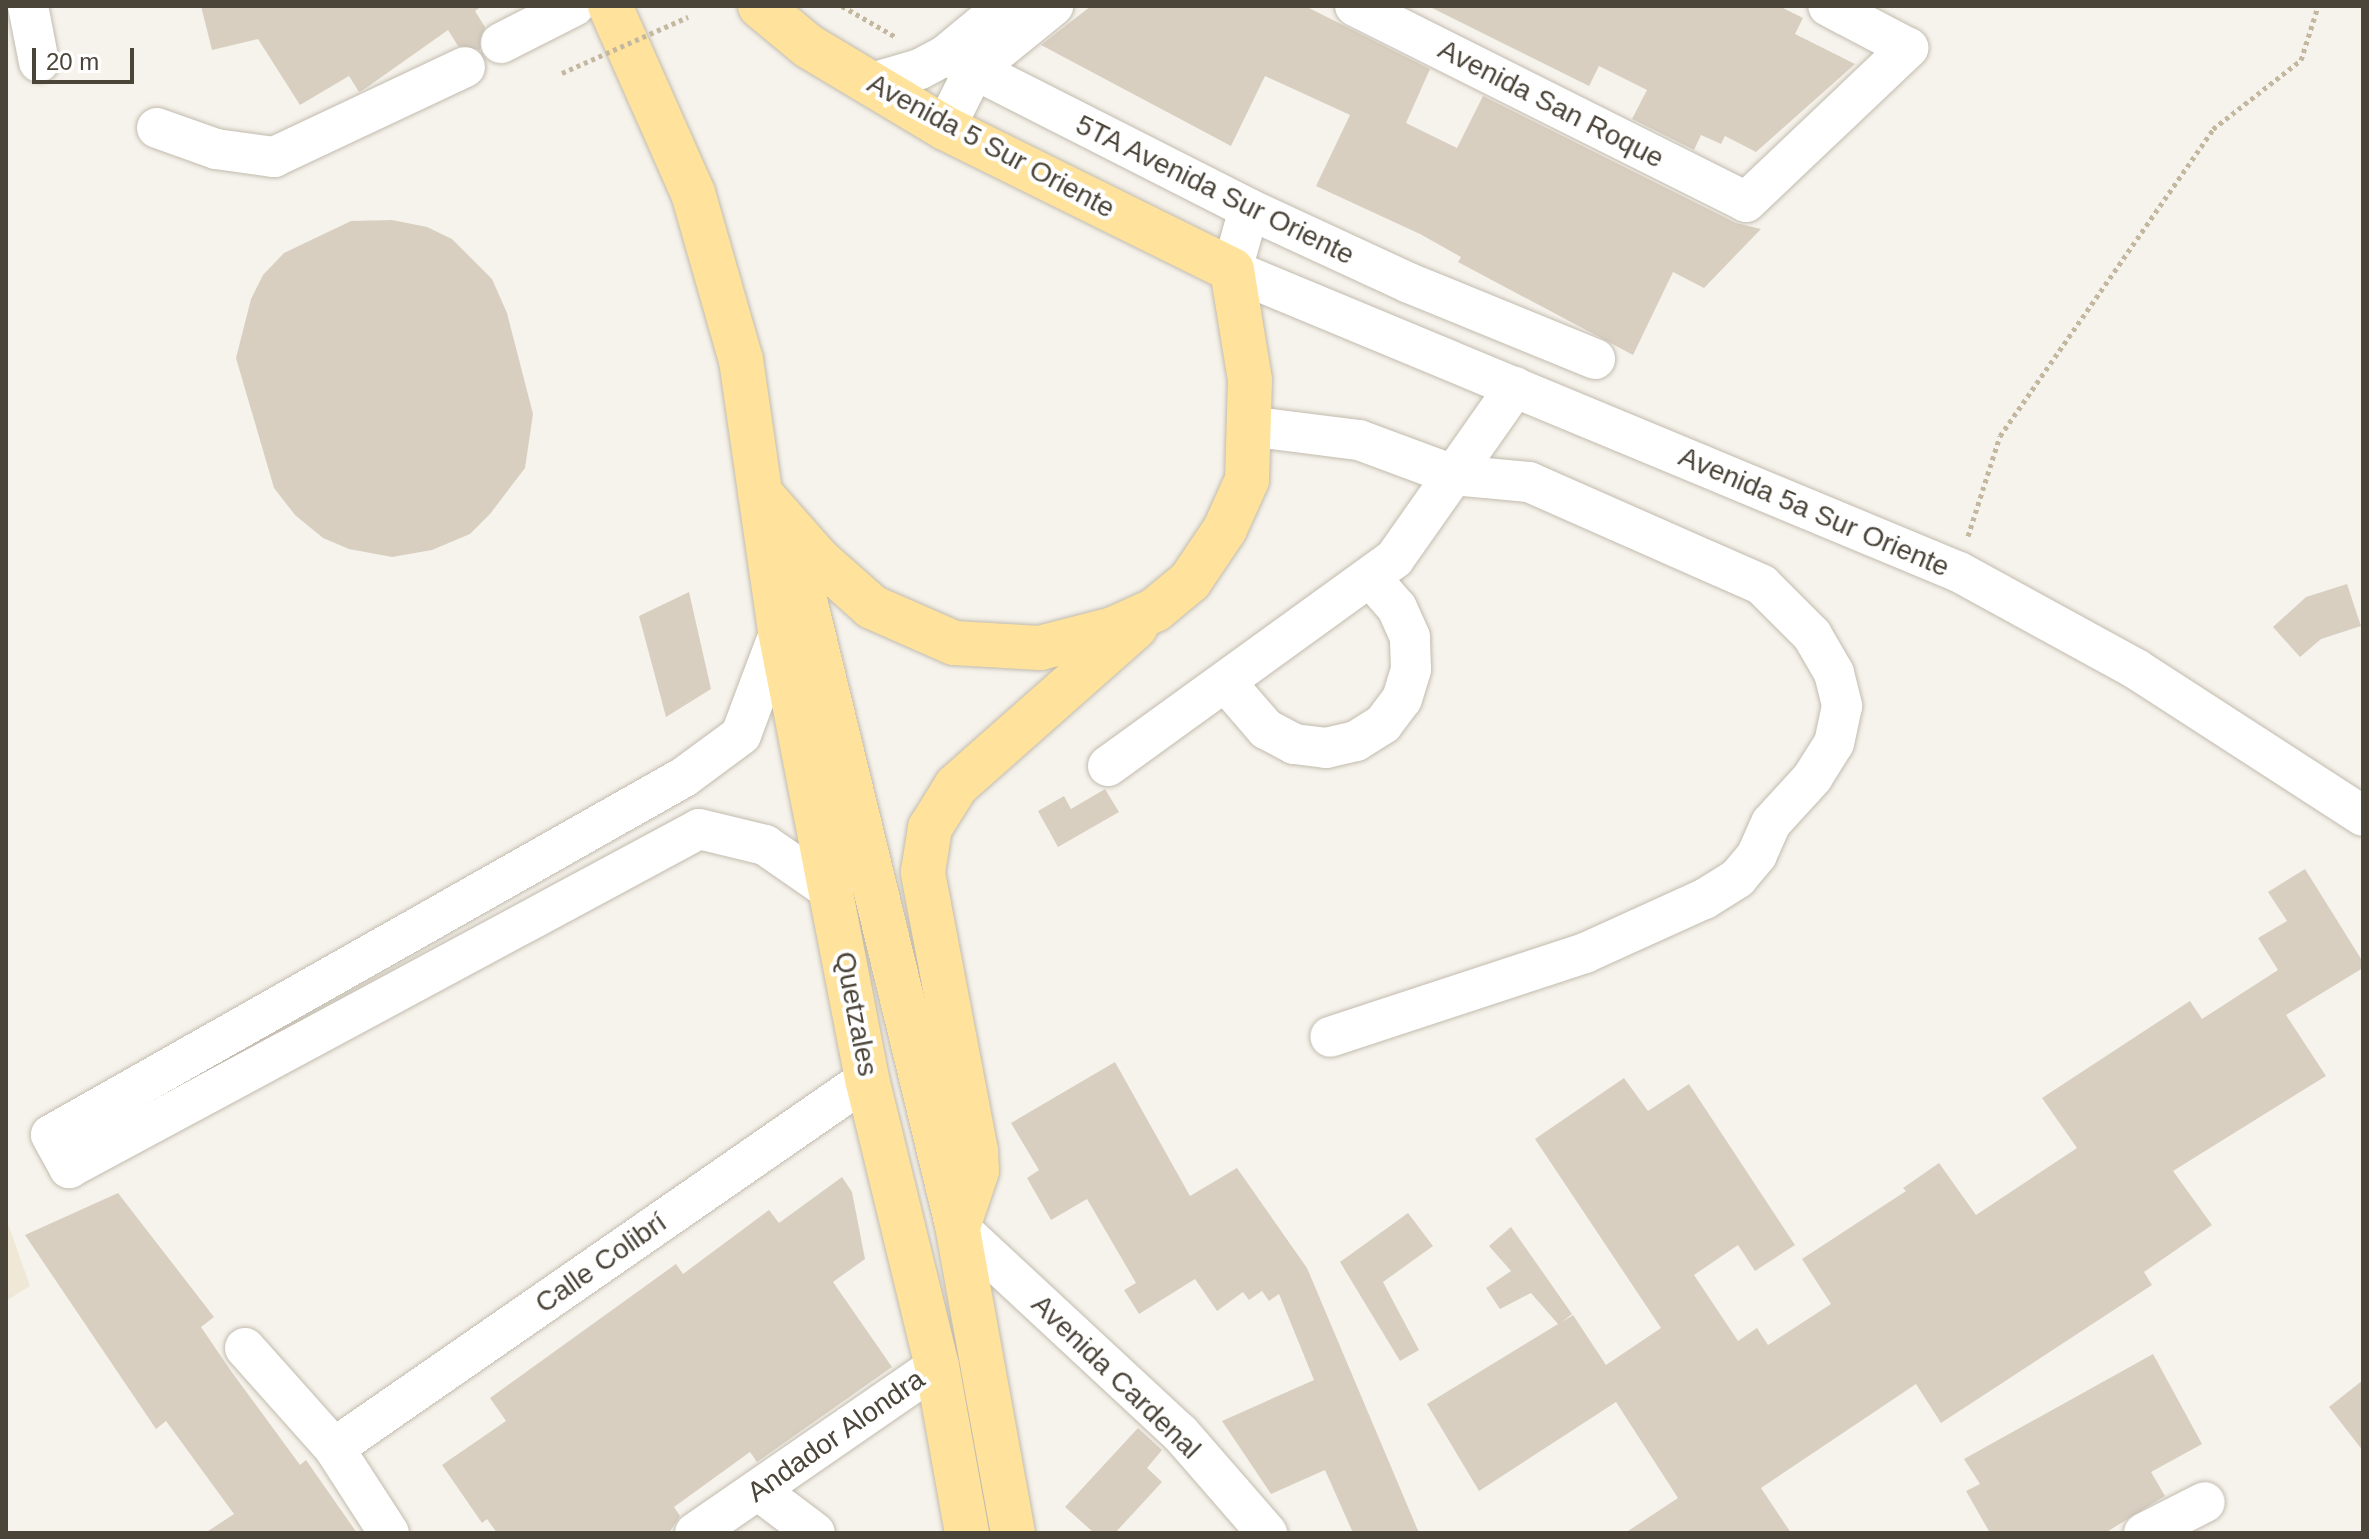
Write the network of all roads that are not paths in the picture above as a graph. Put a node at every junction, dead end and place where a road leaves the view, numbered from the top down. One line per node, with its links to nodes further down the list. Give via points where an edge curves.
1 (28, 6): 10 (street)
2 (574, 6): 9 (street)
3 (610, 6): 22 (main road, via 693,193 741,360)
4 (760, 6): 13 (main road, Avenida 5 Sur Oriente, via 808,46)
5 (1005, 6): 11 (street)
6 (1053, 6): 11 (street)
7 (1355, 6): 8 (street, Avenida San Roque, via 1746,202 1908,48)
8 (1828, 6)
9 (501, 43)
10 (39, 62)
11 (960, 63): 13 (street); 15 (street); 16 (street, 5TA Avenida Sur Oriente)
12 (465, 67): 14 (street, via 274,157 216,149)
13 (872, 83): 15 (main road, Avenida 5 Sur Oriente)
14 (157, 128)
15 (945, 128): 17 (main road, Avenida 5 Sur Oriente)
16 (1249, 209): 17 (street); 18 (street, 5TA Avenida Sur Oriente, via 1409,283)
17 (1232, 270): 19 (street, Avenida 5a Sur Oriente); 20 (main road, via 1250,380)
18 (1595, 359)
19 (1515, 387): 21 (street); 28 (street, Avenida 5a Sur Oriente, via 1959,572 2136,669)
20 (1248, 426): 21 (street, via 1359,440); 24 (main road, via 1247,480 1225,529 1190,581)
21 (1453, 475): 23 (street, via 1409,542); 32 (street, via 1529,482 1762,585 1791,609 1834,673 1842,706 1834,743 1813,777 1771,823 1757,855 1738,878 1704,899 1585,953)
22 (773, 507): 24 (main road, via 872,607 954,643 1040,648 1113,629); 25 (main road, Quetzales); 34 (main road, Quetzales)
23 (1372, 579): 26 (street); 26 (street, via 1397,608 1410,637 1411,669 1402,699 1383,724 1356,741 1326,748 1294,744 1266,729)
24 (1155, 610): 34 (main road, via 956,786 930,828 923,872 977,1161)
25 (780, 631): 29 (main road, Quetzales); 30 (street, via 741,735 684,777)
26 (1227, 684): 27 (street)
27 (1108, 766)
28 (2363, 816)
29 (833, 892): 31 (street, via 765,845 699,829); 33 (main road, Quetzales)
30 (325, 980): 31 (street); 31 (street, via 51,1135 69,1168)
31 (349, 1017)
32 (1330, 1037)
33 (867, 1079): 36 (main road, Quetzales); 37 (street, Calle Colibrí)
34 (958, 1227): 44 (main road, Quetzales); 45 (street, Avenida Cardenal, via 1180,1433)
35 (245, 1348): 37 (street)
36 (937, 1366): 38 (street, Andador Alondra); 43 (main road, Quetzales)
37 (334, 1448): 40 (street)
38 (758, 1490): 41 (street, Andador Alondra); 42 (street)
39 (2205, 1502): 46 (street)
40 (389, 1533)
41 (695, 1533)
42 (815, 1533)
43 (967, 1533)
44 (1013, 1533)
45 (1267, 1533)
46 (2144, 1533)

